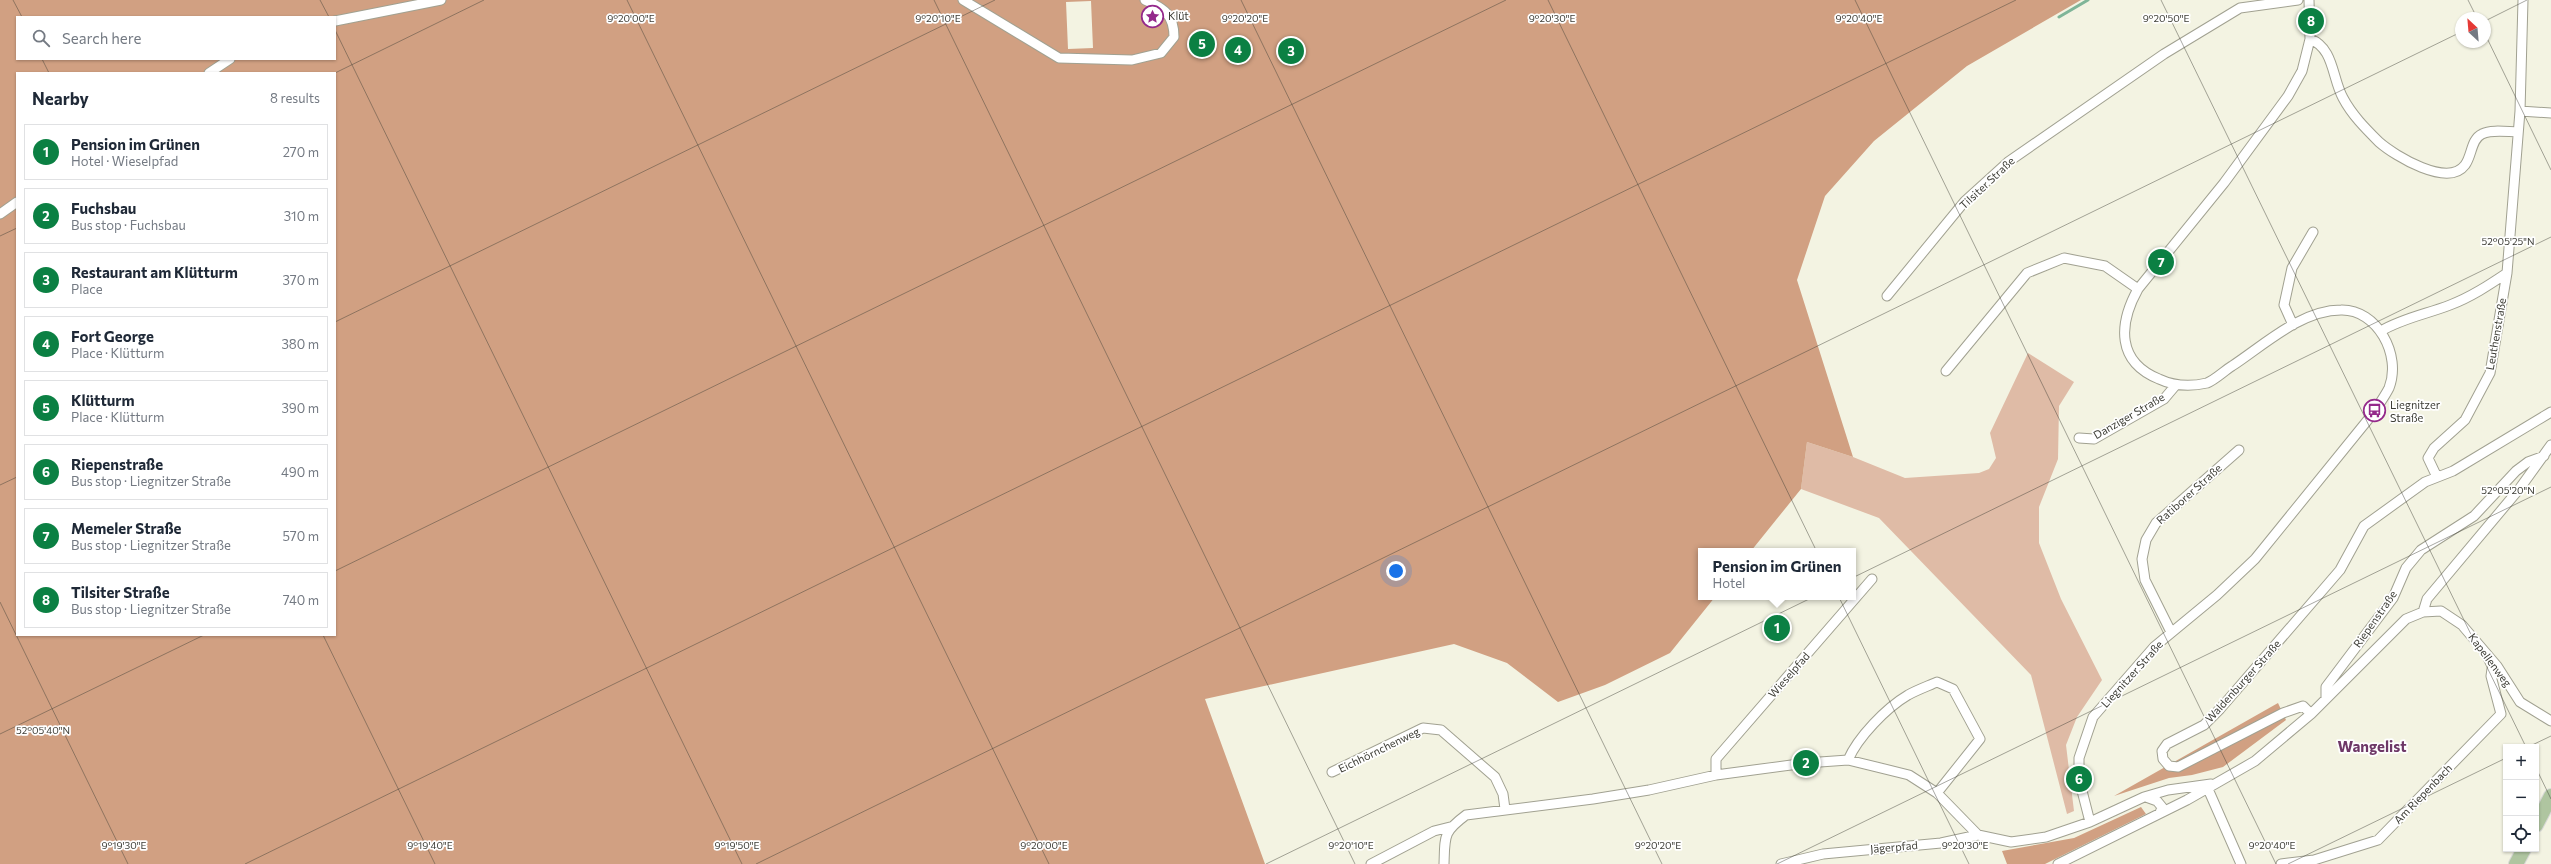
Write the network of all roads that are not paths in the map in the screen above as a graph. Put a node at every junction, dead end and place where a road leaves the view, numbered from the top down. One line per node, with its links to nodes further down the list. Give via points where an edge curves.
1 (441, 0): 7 (street)
2 (963, 0): 3 (street, via 1059,58 1132,60 1161,53 1174,37 1173,22 1169,13)
3 (1145, 0)
4 (2298, 0): 19 (street, Tilsiter Straße, via 2240,8 2164,54 2008,162 1965,201)
5 (2309, 0): 8 (street, Liegnitzer Straße)
6 (2523, 0): 11 (street, Leuthenstraße)
7 (336, 21)
8 (2310, 39): 13 (street, via 2325,49 2342,96 2352,114 2383,145 2421,167 2440,173 2455,173 2467,162 2475,141 2481,134); 18 (street, Liegnitzer Straße, via 2302,71 2288,96 2224,183)
9 (228, 60): 10 (street)
10 (210, 72)
11 (2520, 111): 12 (street); 13 (street, Leuthenstraße)
12 (2551, 113)
13 (2518, 132): 17 (street, Leuthenstraße)
14 (16, 203): 15 (street)
15 (0, 214)
16 (2313, 232): 20 (street, via 2292,268 2284,305)
17 (2507, 273): 21 (street, via 2476,294 2449,306 2411,317); 29 (street, Leuthenstraße, via 2490,373 2465,420 2434,448 2428,458)
18 (2138, 289): 22 (street, via 2105,266 2064,258 2027,273); 23 (street, Liegnitzer Straße, via 2128,307 2125,327 2124,340 2130,358 2146,374)
19 (1886, 296)
20 (2293, 325): 21 (street, Liegnitzer Straße, via 2320,312 2342,310 2358,312); 23 (street, Liegnitzer Straße, via 2207,382)
21 (2381, 332): 34 (street, Liegnitzer Straße, via 2389,345 2391,362 2389,387 2375,411 2255,559 2217,595)
22 (1946, 371)
23 (2175, 386): 25 (street, Danziger Straße, via 2164,399 2094,439)
24 (2551, 412): 29 (street, via 2453,472)
25 (2079, 438)
26 (2551, 445): 28 (street)
27 (2239, 450): 34 (street, Ratiborer Straße, via 2156,523 2146,540 2142,559 2145,580)
28 (2544, 456): 33 (street, via 2427,598); 36 (street, Riepenstraße, via 2528,462 2516,471 2474,516 2421,550 2406,568 2393,598 2326,687)
29 (2437, 477): 37 (street, Waldenburger Straße, via 2425,482 2364,526 2340,570 2321,593 2204,725 2167,744 2162,751 2163,759 2169,766 2178,767 2283,713 2302,706)
30 (1872, 579): 31 (street, Wieselpfad)
31 (1856, 597)
32 (1854, 600): 41 (street, Wieselpfad, via 1716,759)
33 (2423, 612): 35 (street, Kapellenweg, via 2441,611 2462,625); 36 (street, Riepenstraße, via 2406,619)
34 (2171, 632): 50 (street, Liegnitzer Straße, via 2154,647 2093,717 2084,738 2079,758 2079,779)
35 (2497, 666): 38 (street, Kapellenweg, via 2520,702); 59 (street, Am Riepenbach, via 2492,669 2491,676 2501,714 2378,840 2314,860)
36 (2326, 699): 37 (street, Riepenstraße)
37 (2311, 714): 42 (street, Riepenstraße, via 2255,761)
38 (2551, 721)
39 (1848, 760): 41 (street); 44 (street, via 1909,775); 44 (street, via 1855,744 1881,717 1908,695 1937,682 1952,689 1980,740)
40 (1332, 772): 47 (street, Eichhörnchenweg, via 1423,728 1441,730 1495,777)
41 (1716, 775): 47 (street, via 1600,798)
42 (2222, 781): 43 (street, Riepenstraße); 46 (street, Jägerpfad, via 2199,787 2168,790)
43 (2208, 789): 48 (street, Riepenstraße); 58 (street)
44 (1938, 793): 52 (street)
45 (2551, 796): 49 (main road)
46 (2144, 797): 48 (street, via 2157,801 2162,807); 50 (street, Jägerpfad)
47 (1506, 808): 51 (street, via 1466,815)
48 (2160, 814): 57 (street, Riepenstraße)
49 (2539, 820)
50 (2090, 822): 52 (street, Jägerpfad, via 2046,837 2011,842)
51 (1450, 827): 54 (street, via 1434,831); 55 (street, via 1445,839)
52 (1978, 835): 56 (street, Jägerpfad, via 1941,843 1823,854)
53 (2522, 852): 60 (main road)
54 (1371, 864)
55 (1444, 864)
56 (1781, 864)
57 (2058, 864)
58 (2242, 864)
59 (2281, 864)
60 (2516, 864)

